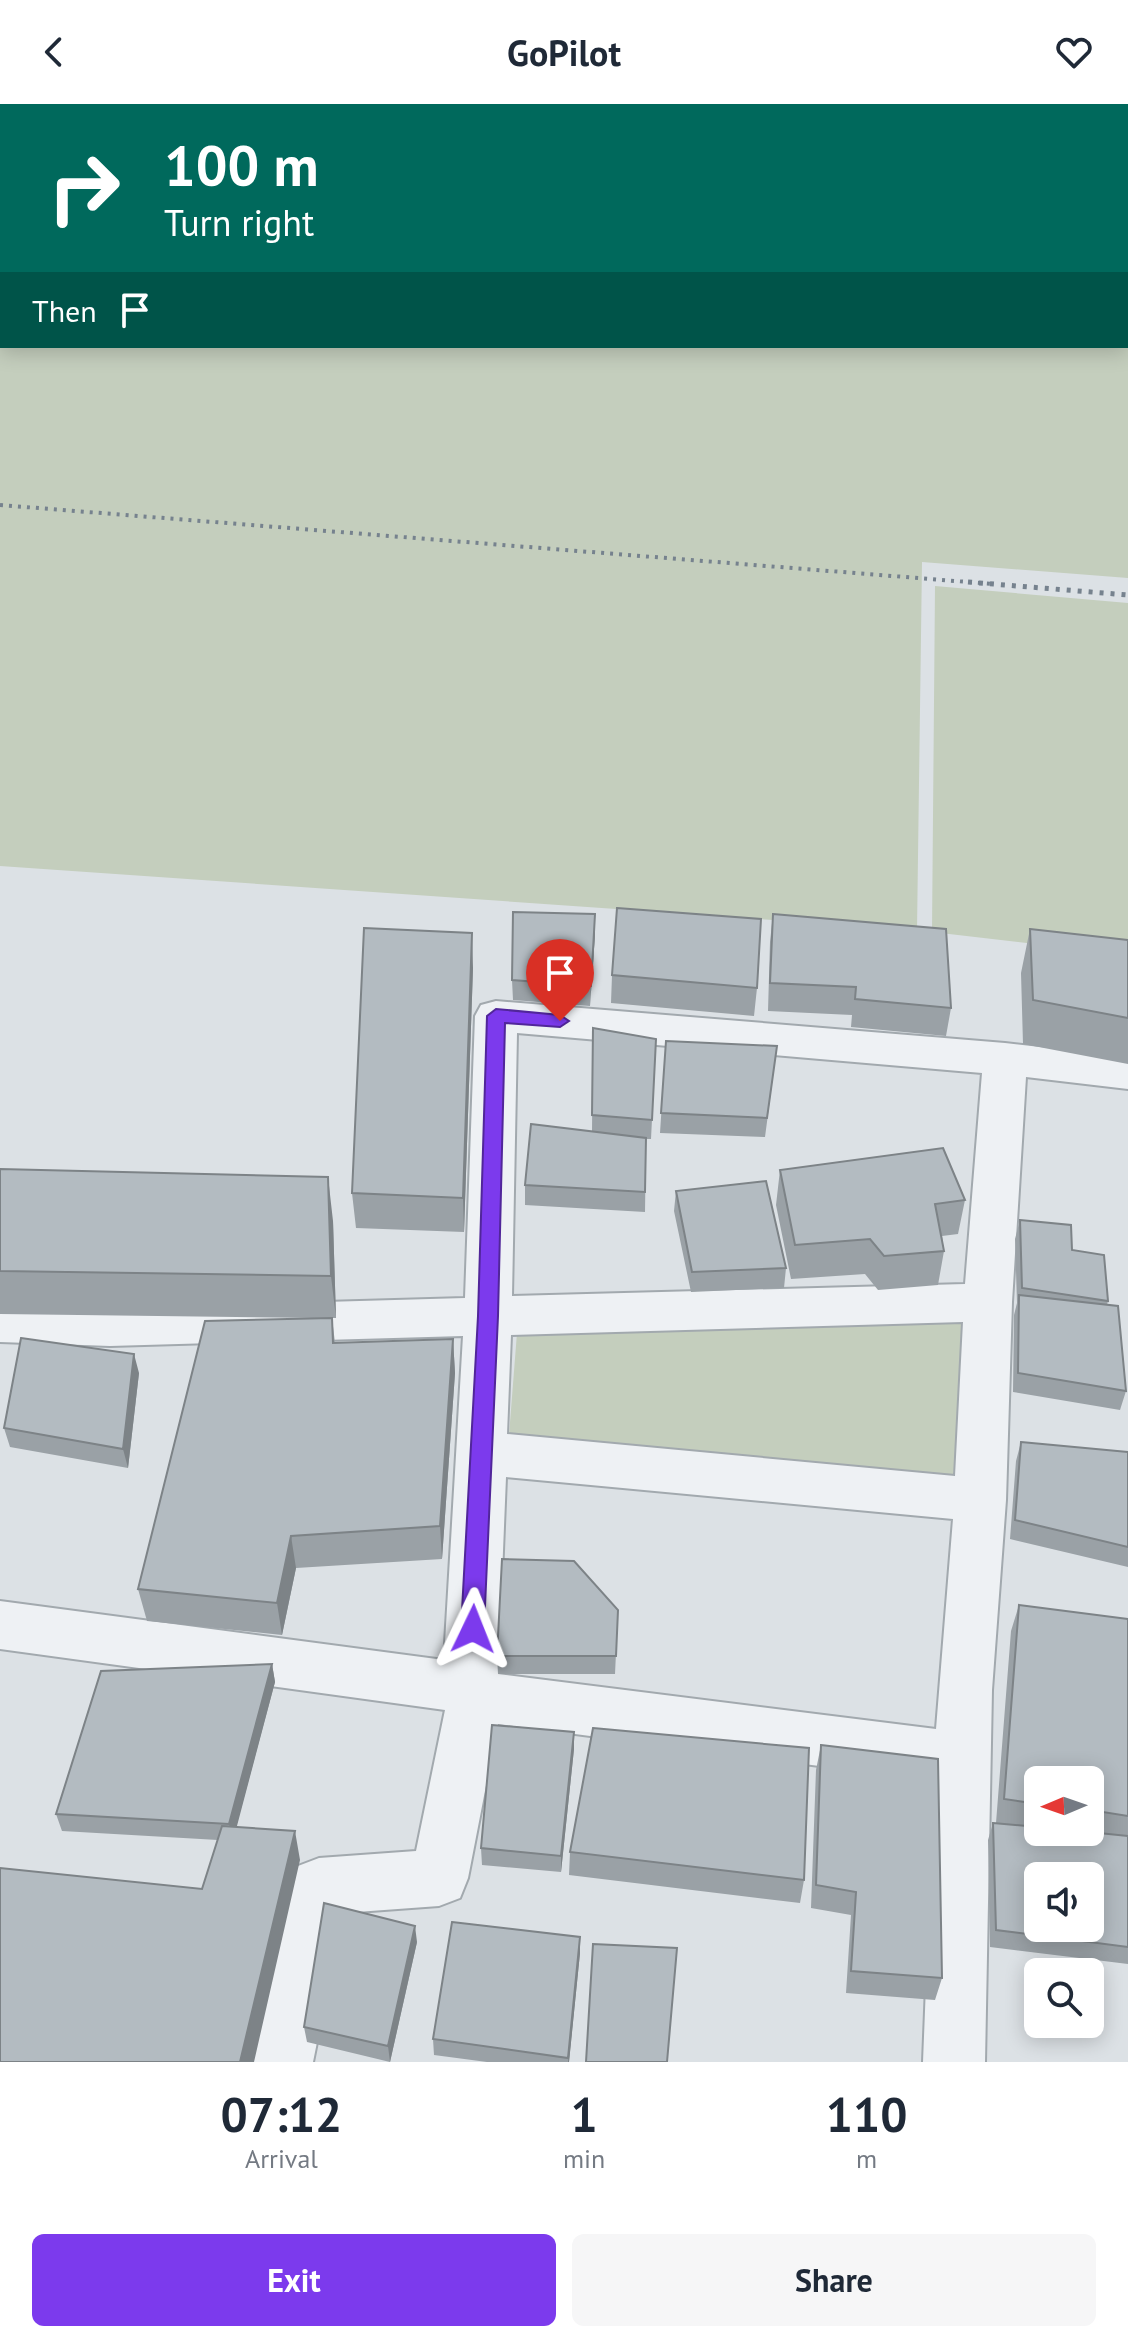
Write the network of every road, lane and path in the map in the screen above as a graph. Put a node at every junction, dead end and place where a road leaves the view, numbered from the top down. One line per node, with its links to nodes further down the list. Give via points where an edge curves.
1 (1005, 1059): 2 (street); 3 (street); 4 (street, via 496,1016)
2 (1128, 1073)
3 (988, 1302): 4 (street); 7 (street)
4 (488, 1316): 5 (street, via 110,1327); 6 (street)
5 (0, 1323)
6 (480, 1453): 7 (street); 8 (street, via 470,1688)
7 (980, 1500): 9 (street)
8 (0, 1625)
9 (964, 1748): 10 (street, via 931,1756 475,1696 439,1878 319,1886); 11 (street)
10 (282, 2062)
11 (954, 2062)

